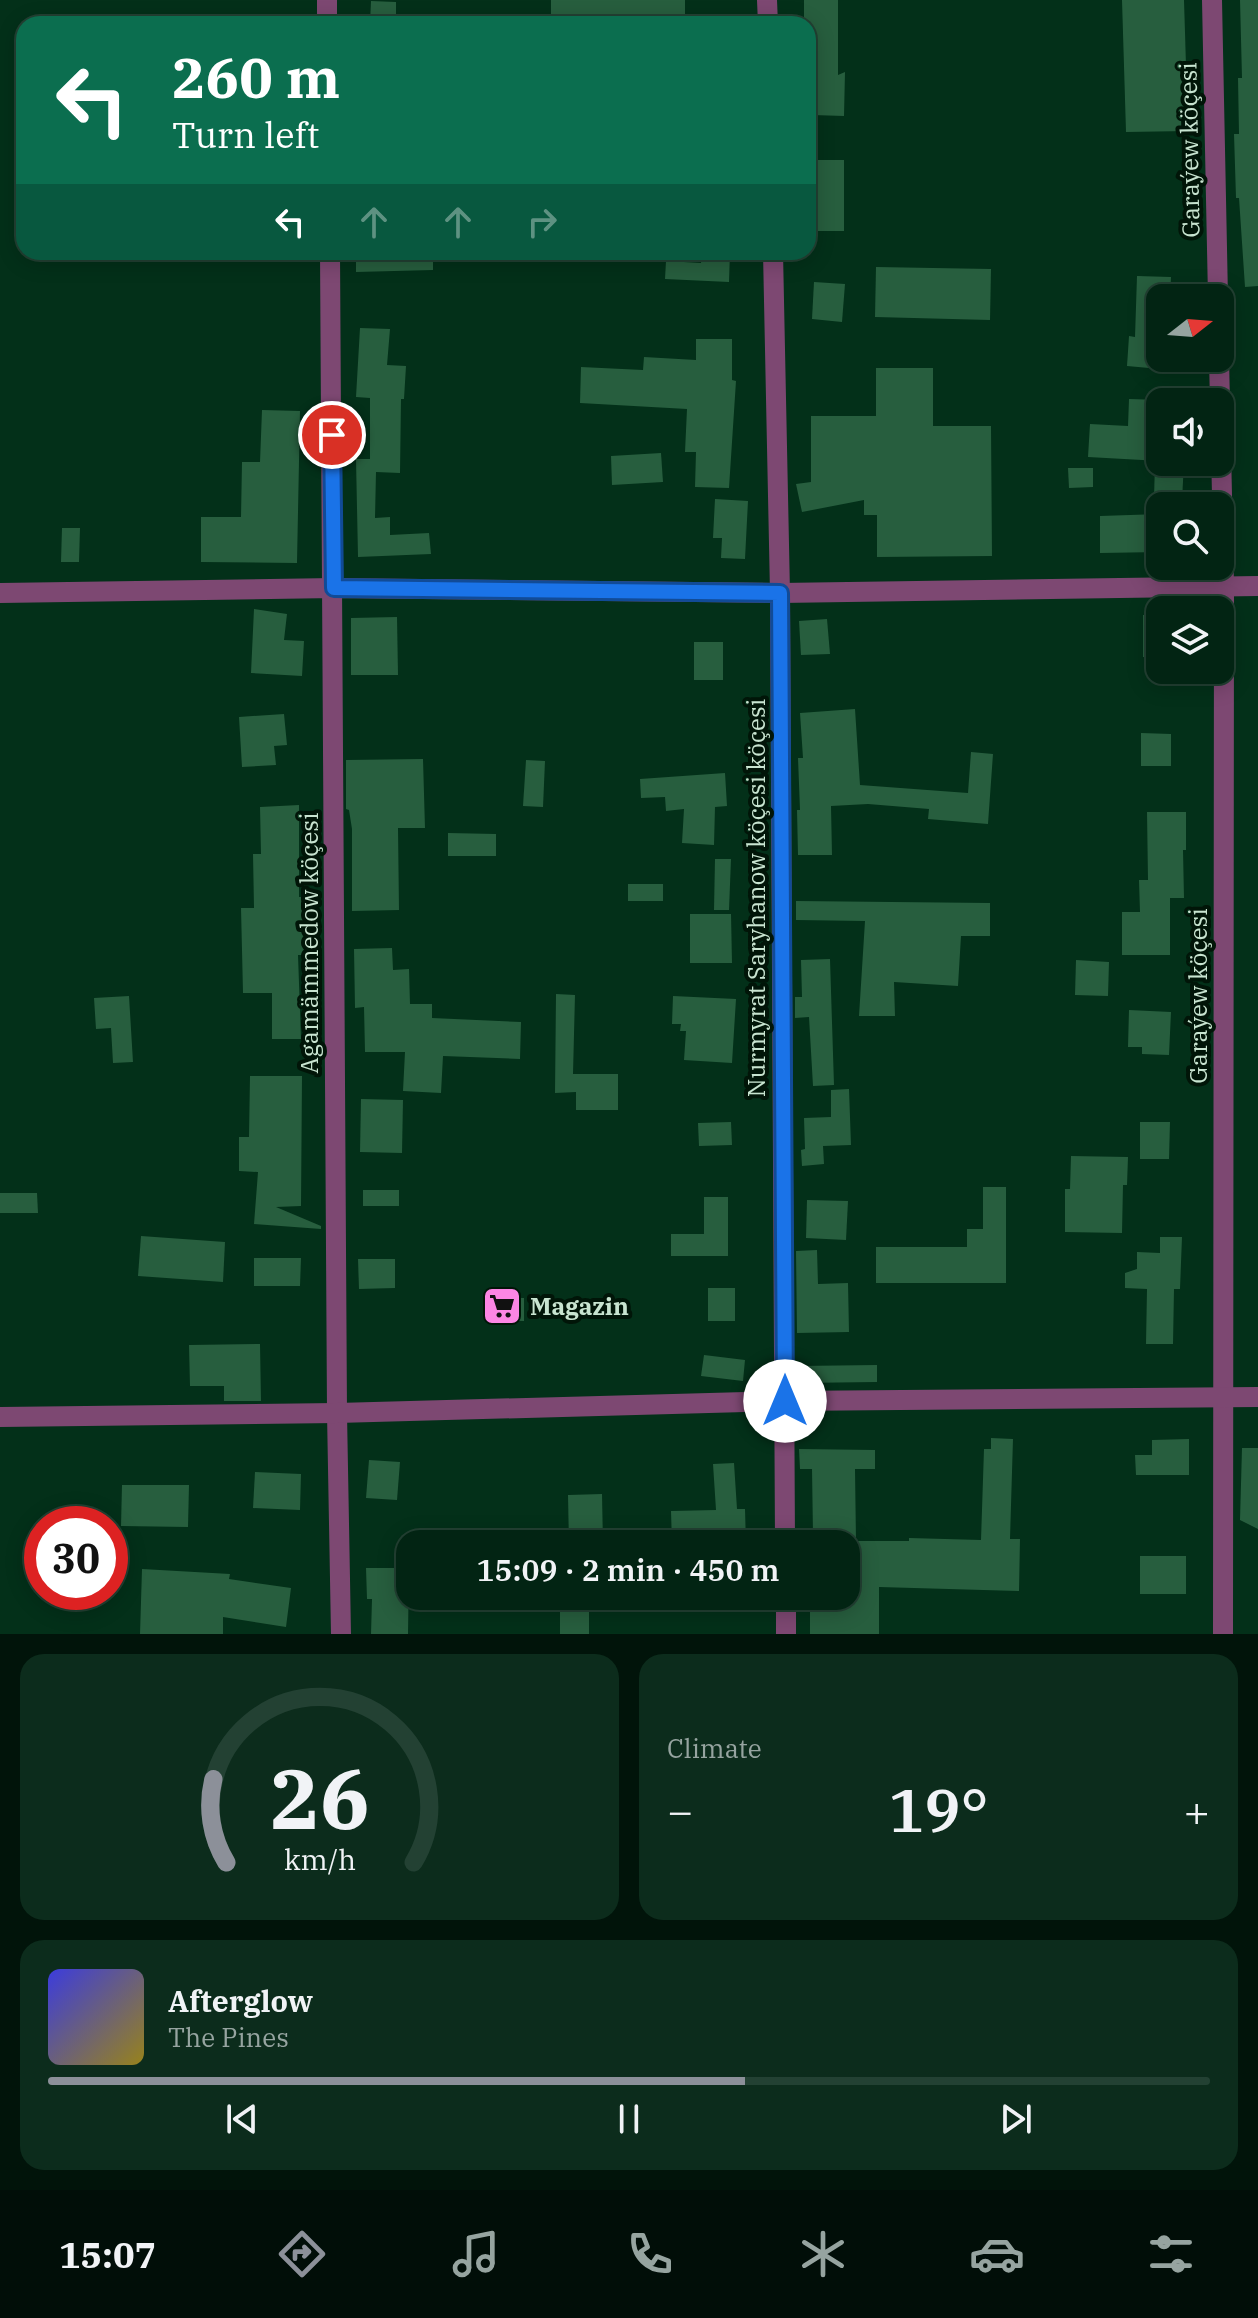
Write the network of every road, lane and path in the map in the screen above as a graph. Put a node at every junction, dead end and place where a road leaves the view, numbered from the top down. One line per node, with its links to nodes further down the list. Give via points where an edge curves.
1 (1212, 0): 4 (street, Garaýew köçesi)
2 (330, 260): 8 (street, Agamämmedow köçesi)
3 (773, 260): 10 (street, Nurmyrat Saryhanow köçesi köçesi)
4 (1218, 284)
5 (1219, 372): 6 (street, Garaýew köçesi)
6 (1224, 586): 7 (street); 10 (street); 12 (street, Garaýew köçesi)
7 (1258, 586)
8 (334, 588): 9 (street); 10 (street); 14 (street, Agamämmedow köçesi)
9 (0, 593)
10 (780, 593): 13 (street, Nurmyrat Saryhanow köçesi köçesi)
11 (1258, 1397): 12 (street)
12 (1223, 1398): 13 (street); 20 (street, Garaýew köçesi)
13 (785, 1401): 14 (street); 16 (street, Nurmyrat Saryhanow köçesi köçesi)
14 (337, 1413): 15 (street); 18 (street, Agamämmedow köçesi)
15 (0, 1417)
16 (785, 1530)
17 (786, 1610): 19 (street)
18 (341, 1634)
19 (786, 1634)
20 (1223, 1634)

